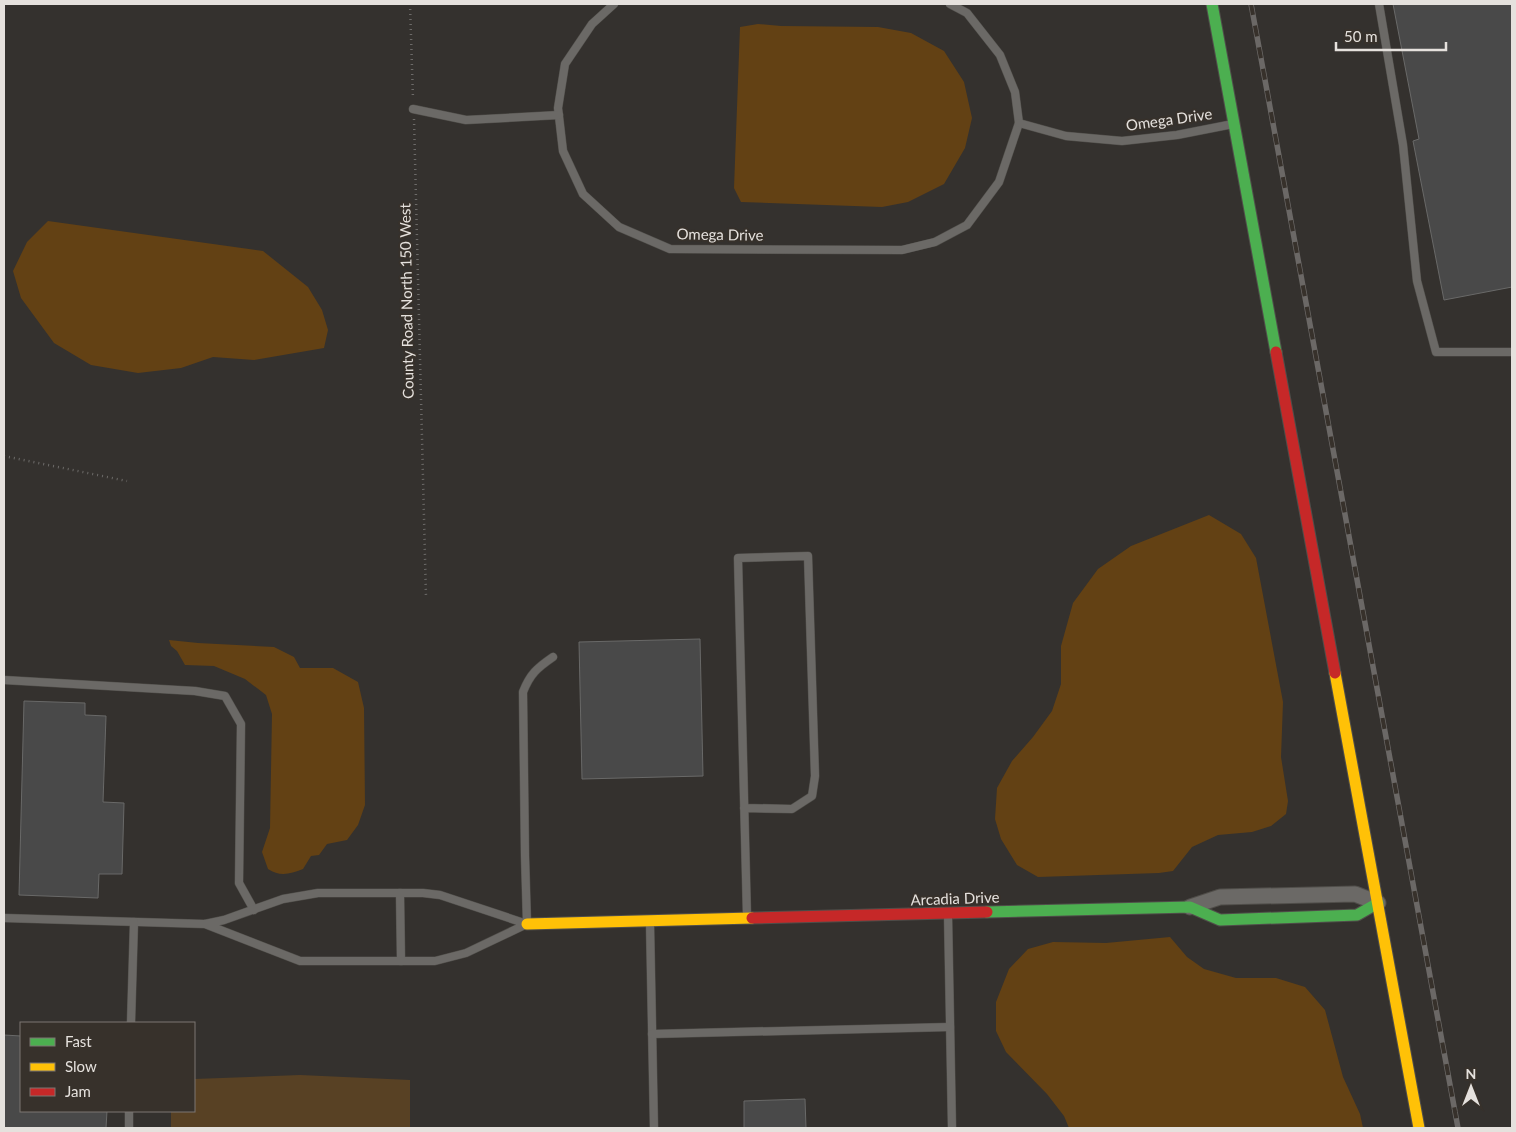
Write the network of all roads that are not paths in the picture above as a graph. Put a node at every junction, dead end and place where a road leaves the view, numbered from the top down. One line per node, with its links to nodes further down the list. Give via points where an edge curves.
1 (614, 4): 6 (lane, Omega Drive, via 592,24 565,64)
2 (950, 4): 7 (lane, Omega Drive, via 967,14 1000,54 1015,92)
3 (1212, 4): 8 (main road)
4 (1379, 4): 9 (lane, via 1403,145 1417,281 1436,352)
5 (413, 109): 6 (lane, via 466,120)
6 (559, 115): 7 (lane, Omega Drive, via 563,151 583,194 619,227 670,249 902,250 935,242 967,225 999,182)
7 (1018, 123): 8 (lane, Omega Drive, via 1066,136 1122,141 1177,135)
8 (1234, 123): 14 (main road)
9 (1512, 352)
10 (553, 657): 23 (lane, via 538,667 523,692)
11 (4, 680): 16 (lane, via 195,691 225,696 240,724 239,884)
12 (744, 808): 12 (lane, via 738,558 808,556 815,776 812,796 792,809); 19 (lane)
13 (400, 893): 16 (lane, via 318,893 283,899); 23 (lane, via 440,895); 24 (lane)
14 (1378, 903): 15 (street, via 1354,894 1220,897); 15 (main road, Arcadia Drive, via 1357,916 1220,920); 32 (main road)
15 (1190, 907): 17 (main road, Arcadia Drive)
16 (254, 910): 22 (lane)
17 (948, 914): 19 (main road, Arcadia Drive); 26 (lane)
18 (4, 918): 21 (lane)
19 (747, 919): 20 (main road, Arcadia Drive)
20 (650, 921): 23 (main road, Arcadia Drive); 27 (lane)
21 (134, 922): 22 (lane); 25 (lane)
22 (205, 924): 24 (lane, via 300,961)
23 (528, 924): 24 (lane, via 466,953 435,961)
24 (401, 961)
25 (131, 1022)
26 (950, 1027): 27 (lane); 31 (lane)
27 (652, 1034): 30 (lane)
28 (129, 1112): 29 (lane)
29 (129, 1128)
30 (654, 1128)
31 (952, 1128)
32 (1419, 1128)

